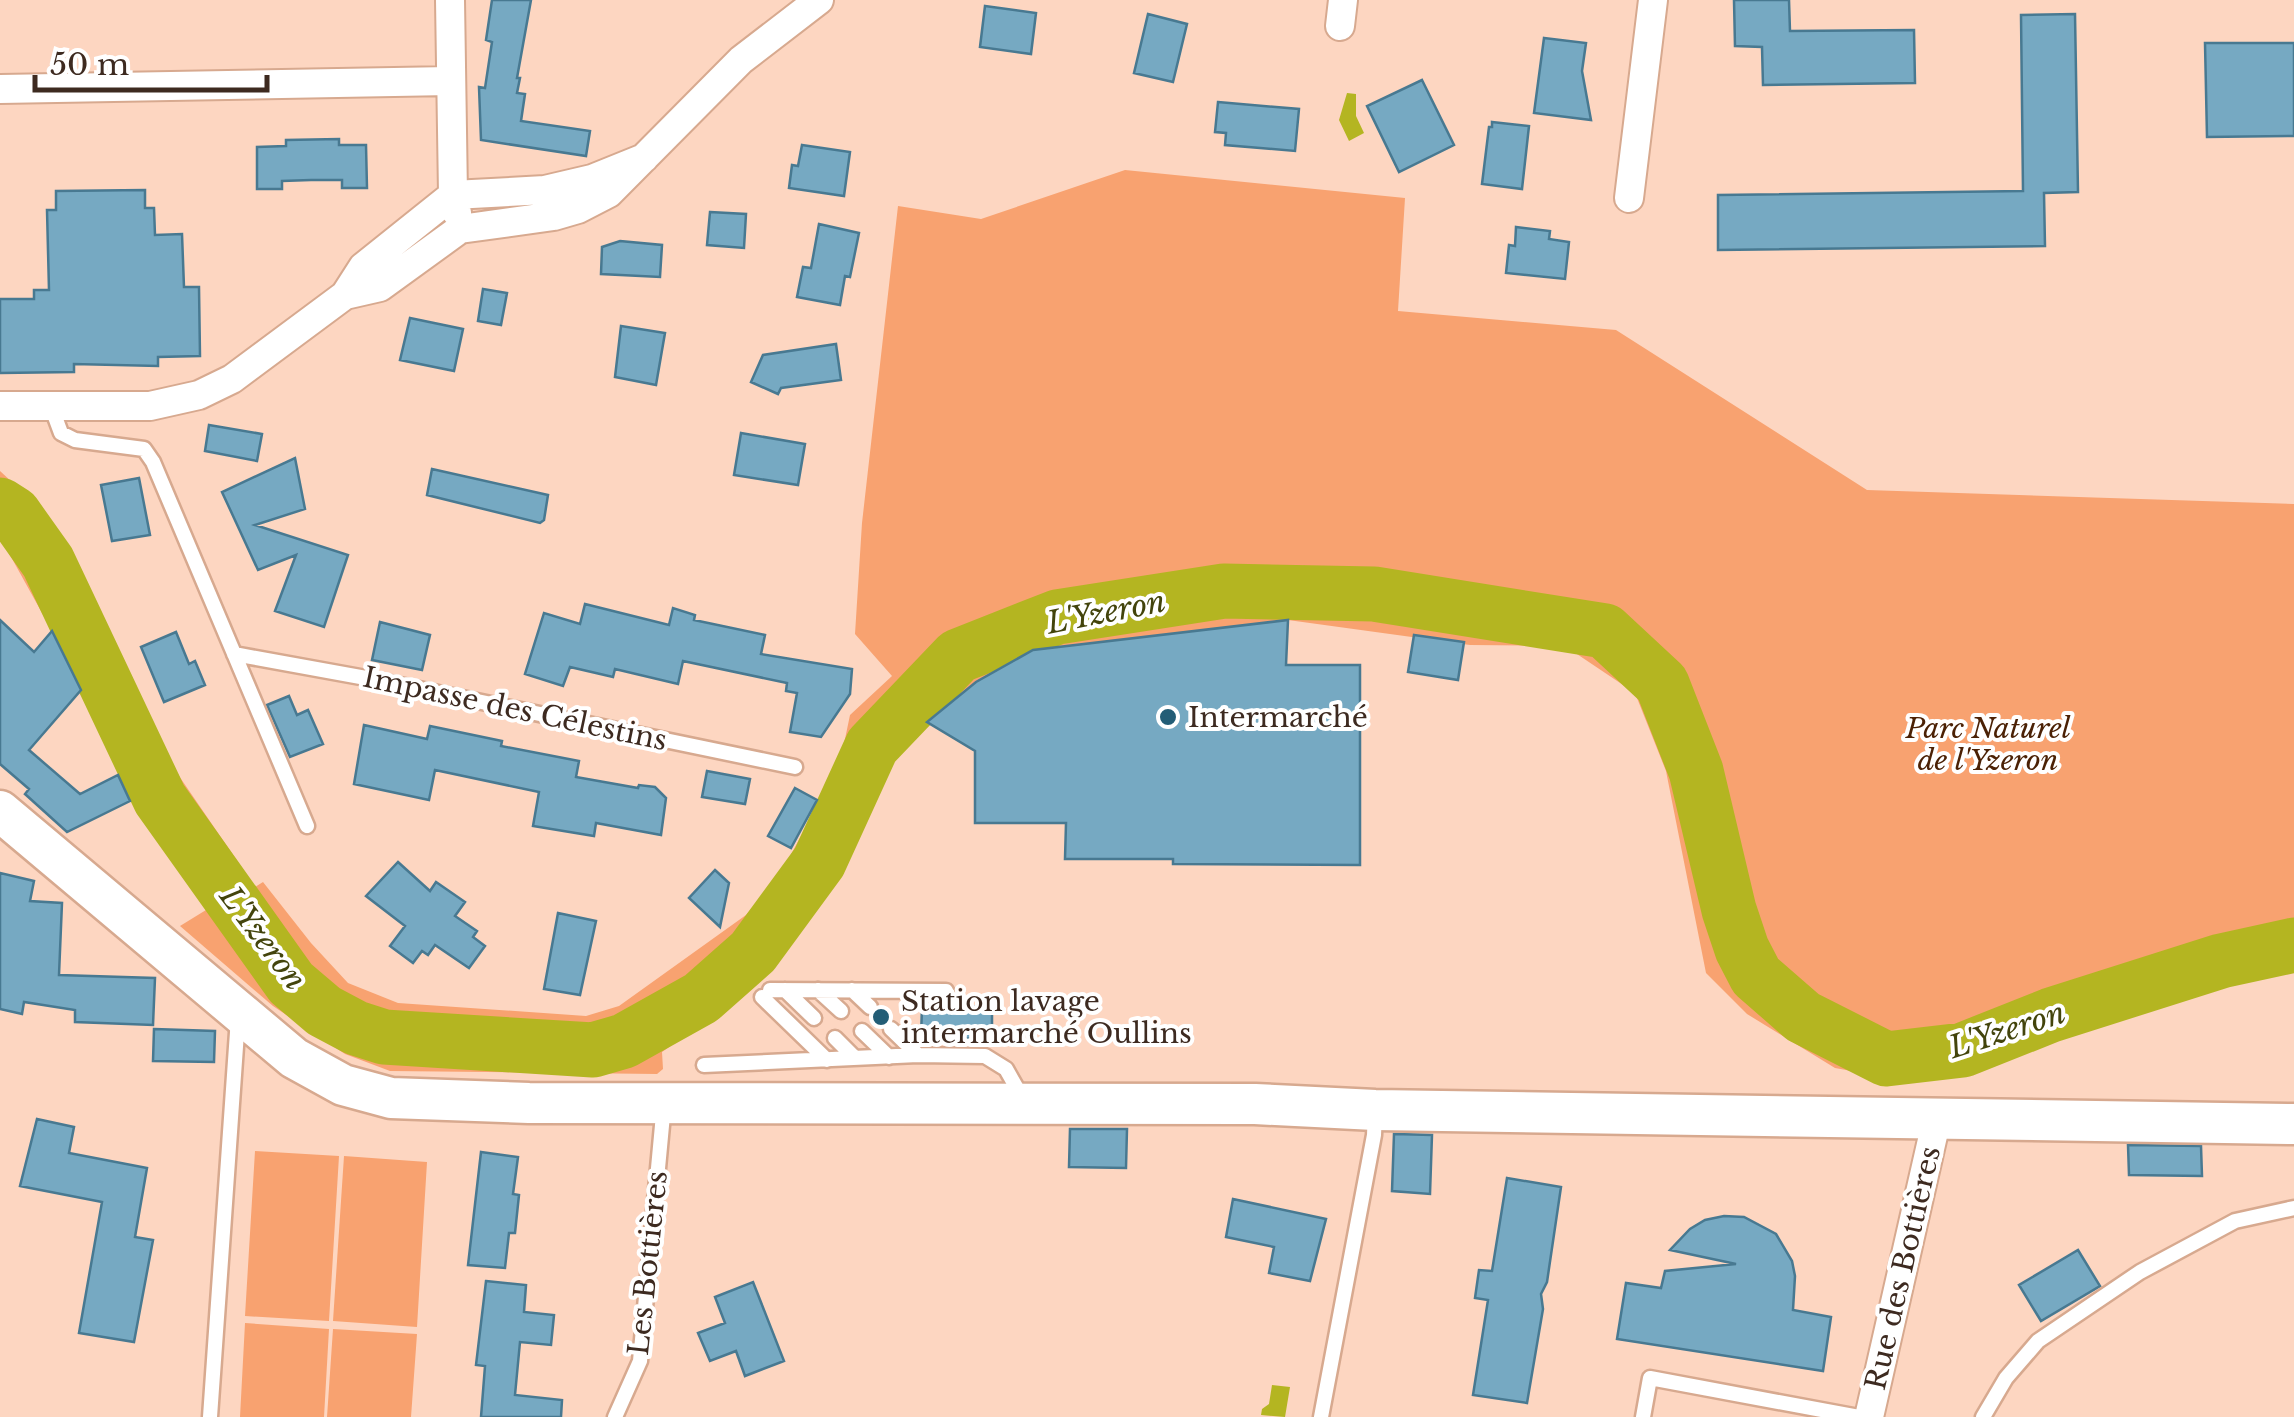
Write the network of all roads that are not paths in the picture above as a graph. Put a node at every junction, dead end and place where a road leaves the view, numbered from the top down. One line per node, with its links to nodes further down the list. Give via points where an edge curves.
1 (450, 0): 4 (street)
2 (819, 0): 6 (street, via 740,60)
3 (1653, 0): 8 (street)
4 (450, 81): 5 (street); 7 (street)
5 (0, 89)
6 (644, 158): 7 (street, via 545,190); 9 (street, via 609,193 578,209)
7 (453, 195): 9 (street); 10 (street, via 363,266)
8 (1629, 198)
9 (460, 228): 10 (street, via 380,288)
10 (346, 294): 12 (street, via 232,378 198,395 150,406)
11 (0, 406): 12 (street)
12 (51, 406): 13 (lane, via 61,433 144,450 153,462)
13 (234, 654): 14 (lane, Impasse des Célestins); 16 (lane)
14 (794, 768)
15 (0, 812): 23 (main road)
16 (307, 826)
17 (818, 990): 18 (lane); 19 (lane); 22 (lane)
18 (852, 990): 20 (lane, via 946,991); 21 (lane)
19 (772, 992): 24 (lane); 31 (lane)
20 (951, 1003)
21 (870, 1007)
22 (841, 1011)
23 (239, 1012): 33 (main road, via 294,1058 343,1086 391,1098); 39 (lane)
24 (814, 1018)
25 (892, 1029): 28 (lane)
26 (862, 1031): 29 (lane)
27 (834, 1038): 30 (lane)
28 (918, 1056): 29 (lane); 34 (lane, via 964,1048 985,1056 1006,1070)
29 (889, 1057): 30 (lane)
30 (855, 1058): 31 (lane)
31 (827, 1060): 32 (lane)
32 (704, 1065)
33 (664, 1104): 34 (main road); 40 (lane, Les Bottières, via 640,1362)
34 (1026, 1104): 35 (main road)
35 (1375, 1110): 36 (main road); 41 (lane)
36 (1937, 1118): 37 (main road); 44 (street, Rue des Bottières)
37 (2294, 1124)
38 (2294, 1208): 45 (lane, via 2235,1221 2140,1272 2038,1341)
39 (210, 1417)
40 (615, 1417)
41 (1322, 1417)
42 (1643, 1417): 43 (lane, via 1650,1378)
43 (1859, 1417)
44 (1868, 1417)
45 (1983, 1417)

